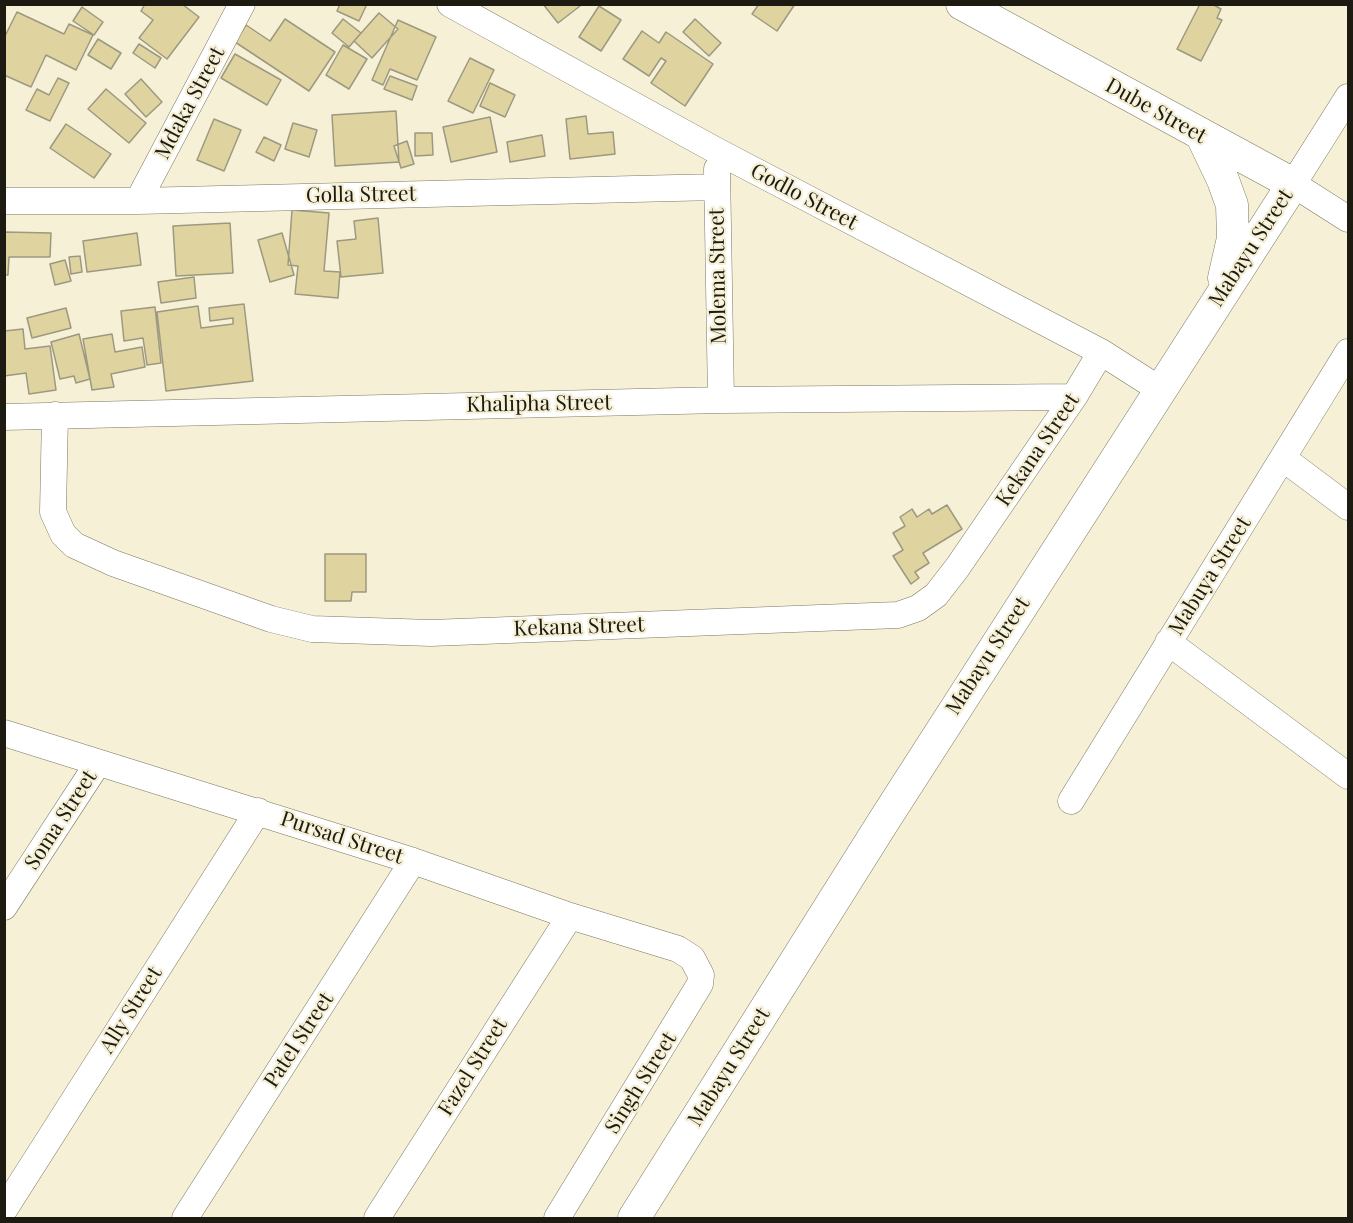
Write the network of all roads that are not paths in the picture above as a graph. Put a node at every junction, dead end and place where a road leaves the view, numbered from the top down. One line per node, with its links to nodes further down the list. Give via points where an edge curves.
1 (242, 4): 10 (street, Mdaka Street)
2 (450, 4): 6 (street, Godlo Street)
3 (962, 4): 5 (street, Dube Street)
4 (1348, 98): 7 (street, Mabayu Street)
5 (1202, 136): 7 (street, Dube Street); 12 (street, via 1232,206 1233,238)
6 (717, 151): 8 (street, Molema Street); 13 (street, Godlo Street)
7 (1293, 184): 11 (street, Dube Street); 12 (street, Mabayu Street)
8 (717, 187): 10 (street, Golla Street); 17 (street, Molema Street)
9 (4, 201): 10 (street, Golla Street)
10 (138, 201)
11 (1348, 219)
12 (1221, 293): 15 (street, Mabayu Street)
13 (1101, 352): 15 (street, Godlo Street); 16 (street, Kekana Street)
14 (1348, 352): 20 (street, Mabuya Street)
15 (1159, 389): 36 (street, Mabayu Street)
16 (1074, 397): 17 (street, Khalipha Street); 18 (street, Kekana Street, via 957,568 936,595 918,608 898,615 431,633 312,629 271,619 113,563 74,545 63,534 52,512)
17 (720, 400): 18 (street, Khalipha Street)
18 (55, 415): 19 (street, Khalipha Street)
19 (4, 417)
20 (1284, 459): 21 (street); 22 (street, Mabuya Street)
21 (1348, 507)
22 (1168, 642): 25 (street); 26 (street, Mabuya Street)
23 (4, 733): 24 (street, Pursad Street)
24 (98, 763): 27 (street, Pursad Street); 29 (street, Soma Street)
25 (1348, 776)
26 (1071, 801)
27 (258, 811): 28 (street, Pursad Street); 32 (street, Ally Street)
28 (413, 861): 30 (street, Pursad Street); 33 (street, Patel Street)
29 (4, 907)
30 (570, 916): 31 (street, Pursad Street); 34 (street, Fazel Street)
31 (678, 949): 35 (street, Singh Street, via 697,965 700,984)
32 (4, 1210)
33 (185, 1218)
34 (377, 1218)
35 (557, 1218)
36 (634, 1218)

